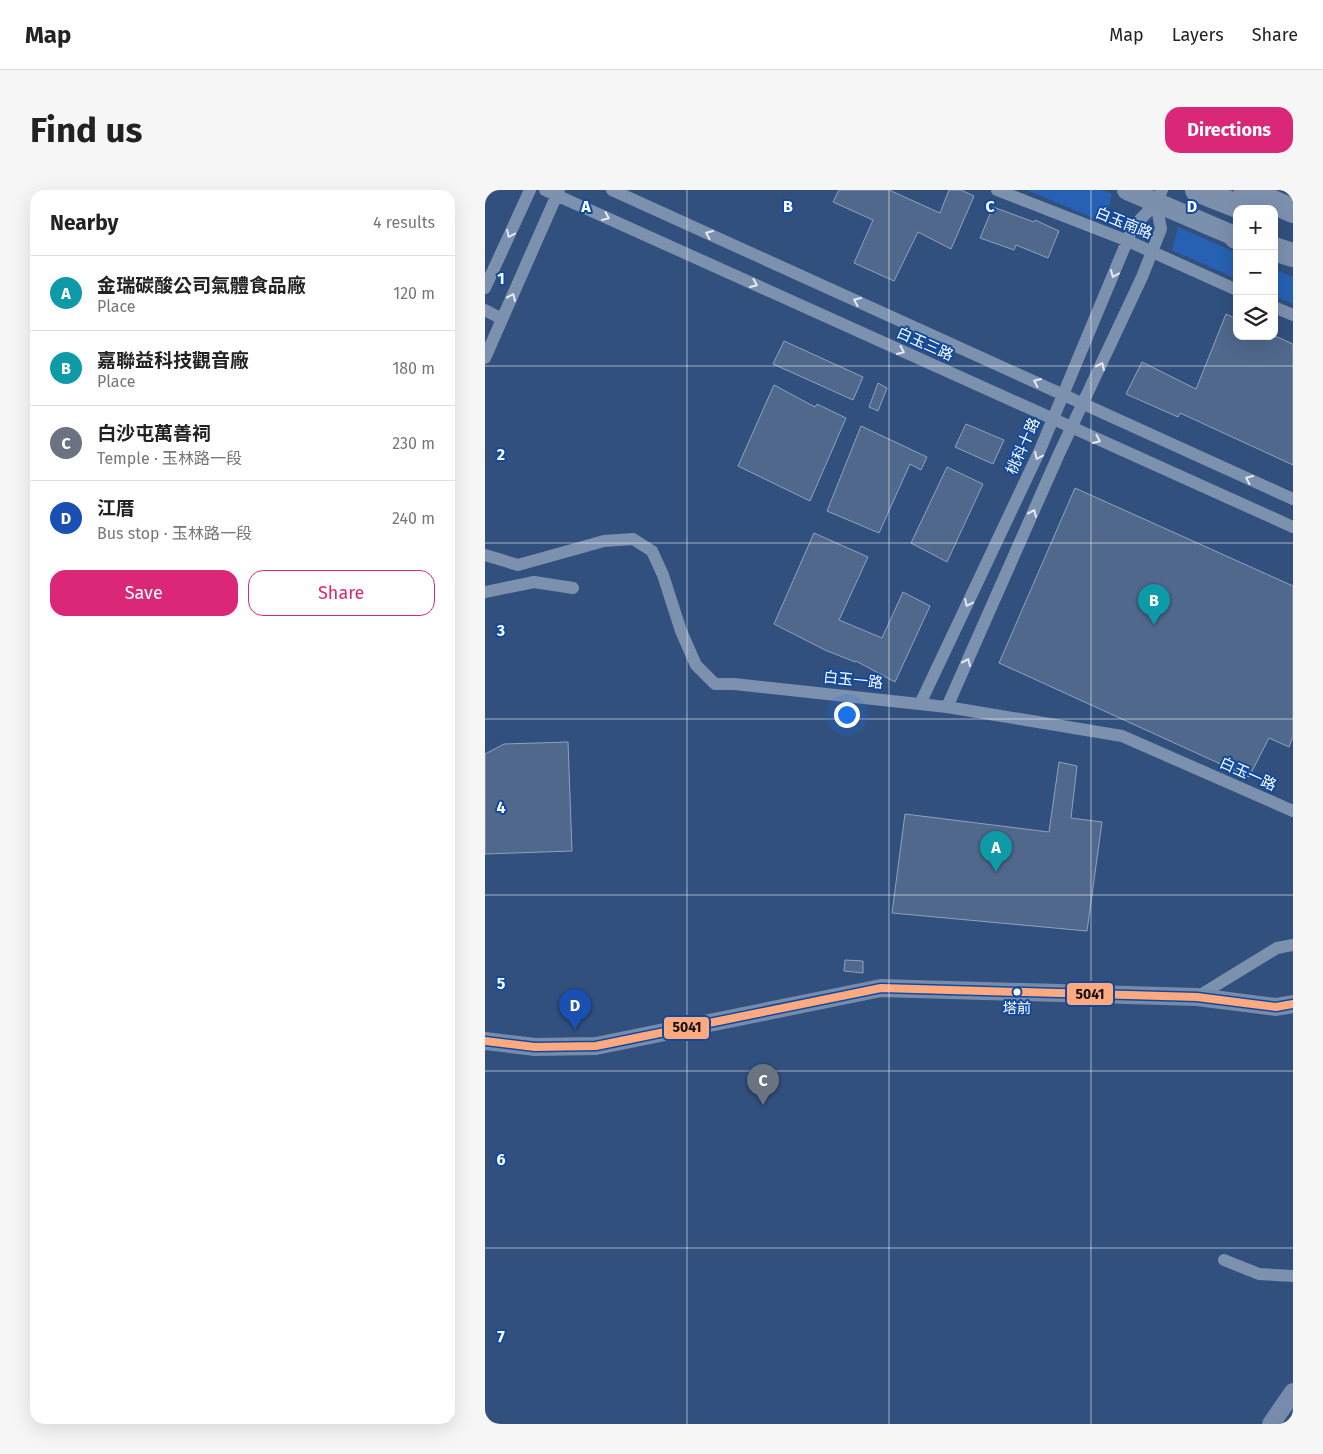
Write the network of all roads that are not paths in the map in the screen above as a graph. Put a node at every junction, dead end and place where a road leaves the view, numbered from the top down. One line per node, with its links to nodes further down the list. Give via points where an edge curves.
1 (531, 190): 20 (street, one-way to 20)
2 (612, 190): 7 (street, 白玉三路)
3 (997, 190): 14 (street, 白玉南路)
4 (1127, 190): 8 (main road)
5 (1197, 190): 9 (highway)
6 (554, 192): 25 (street, one-way to 6); 29 (street, 白玉三路, one-way to 29)
7 (633, 194): 27 (street, 白玉三路, one-way to 7)
8 (1159, 196): 13 (main road); 14 (street, 桃科十路, via 1133,227); 16 (street, via 1161,229)
9 (1240, 200): 10 (highway)
10 (1293, 211)
11 (1278, 222): 12 (highway)
12 (1293, 228)
13 (1233, 235)
14 (1128, 241): 16 (street, 白玉南路); 27 (street, 桃科十路, one-way to 27)
15 (1277, 250): 17 (highway)
16 (1152, 252): 21 (street, 白玉南路); 28 (street, one-way to 16)
17 (1293, 255)
18 (1278, 256): 19 (main road)
19 (1293, 262)
20 (485, 288)
21 (1233, 288)
22 (1278, 309): 24 (street)
23 (485, 310): 25 (street)
24 (1293, 315)
25 (503, 319): 26 (street)
26 (485, 358)
27 (1064, 394): 28 (street, 白玉三路); 29 (street, 桃科十路)
28 (1083, 403): 30 (street); 31 (street, 白玉三路, one-way to 28)
29 (1053, 420): 30 (street, 白玉三路); 36 (street, 桃科十路, one-way to 36)
30 (1071, 428): 32 (street, 白玉三路, one-way to 32); 37 (street, one-way to 30)
31 (1293, 499)
32 (1293, 527)
33 (485, 555): 36 (street, 白玉一路, via 518,565 603,541 633,539 652,551 697,666 715,684)
34 (573, 588): 35 (street, via 534,582)
35 (485, 592)
36 (920, 704): 37 (street, 白玉一路)
37 (947, 707): 38 (street, 白玉一路, via 1121,736)
38 (1293, 811)
39 (1293, 945): 40 (street, via 1277,948)
40 (1197, 997): 41 (street, via 1276,1007); 42 (street, via 881,988 596,1046 535,1047)
41 (1293, 1004)
42 (485, 1041)
43 (1223, 1260): 44 (street, via 1259,1274)
44 (1293, 1276)
45 (1293, 1392): 46 (street)
46 (1271, 1424)

